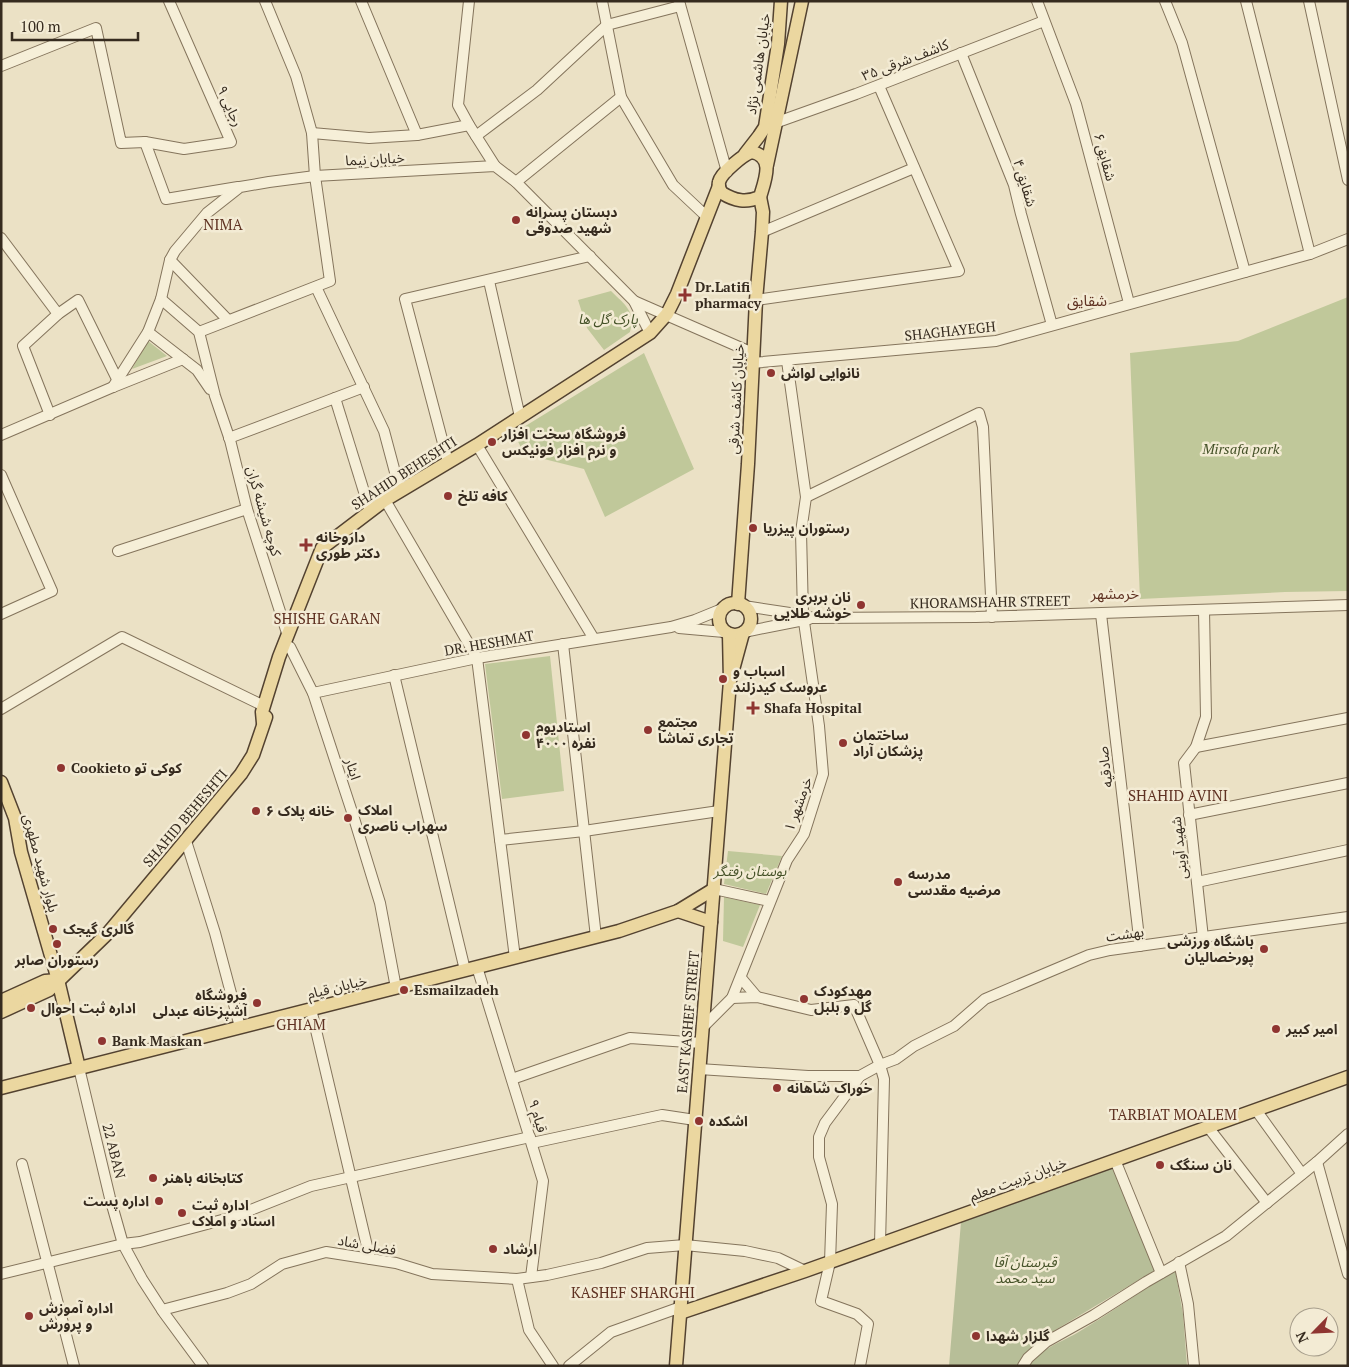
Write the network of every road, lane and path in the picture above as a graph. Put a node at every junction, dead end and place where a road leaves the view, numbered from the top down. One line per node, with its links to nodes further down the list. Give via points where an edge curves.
1 (169, 1): 24 (street, رجایی ۹, via 231,142 184,149)
2 (265, 1): 21 (street, via 296,76)
3 (361, 1): 22 (street)
4 (469, 1): 19 (street, via 458,105)
5 (602, 1): 14 (street)
6 (781, 1): 20 (main road, خیابان هاشمی نژاد)
7 (802, 1): 20 (main road)
8 (1037, 1): 13 (street, شقایق ۶)
9 (1165, 1): 43 (street, via 1182,43)
10 (1246, 1): 40 (street)
11 (1309, 1): 31 (street)
12 (680, 4): 14 (street); 29 (street)
13 (1044, 21): 15 (street, کاشف شرقی ۳۵); 49 (street, شقایق ۶, via 1076,104)
14 (607, 25): 18 (street); 23 (street, via 537,90)
15 (961, 53): 17 (street, کاشف شرقی ۳۵); 53 (street, شقایق ۴, via 1014,185)
16 (1, 66): 24 (street, via 96,28 121,143)
17 (879, 86): 20 (street, کاشف شرقی ۳۵); 28 (street)
18 (621, 97): 32 (street); 36 (street, via 673,185)
19 (469, 125): 22 (street); 23 (street)
20 (770, 125): 25 (main road, خیابان هاشمی نژاد); 26 (main road)
21 (312, 133): 22 (street, via 369,138); 30 (street)
22 (416, 135)
23 (476, 136): 27 (street)
24 (145, 142): 34 (street, via 166,199)
25 (745, 154): 26 (main road, via 759,154); 29 (main road)
26 (767, 165): 35 (main road)
27 (495, 166): 30 (street, خیابان نیما); 32 (street)
28 (914, 168): 37 (street); 47 (street, via 960,271)
29 (727, 172): 33 (main road, via 720,179)
30 (315, 176): 34 (street, خیابان نیما); 45 (street, via 330,281)
31 (1348, 180)
32 (516, 182): 41 (street)
33 (719, 186): 35 (main road, via 722,193 739,200); 36 (main road, SHAHID BEHESHTI)
34 (240, 187): 42 (street, خیابان نیما, via 207,213)
35 (760, 196): 37 (main road, خیابان کاشف شرقی)
36 (706, 216): 51 (main road, SHAHID BEHESHTI, via 678,294)
37 (762, 232): 47 (main road, خیابان کاشف شرقی)
38 (1, 238): 50 (street)
39 (1348, 240): 40 (street, SHAGHAYEGH)
40 (1310, 254): 43 (street, SHAGHAYEGH)
41 (590, 256): 44 (street); 48 (street)
42 (170, 260): 46 (street, خیابان نیما); 52 (street)
43 (1244, 272): 49 (street, SHAGHAYEGH)
44 (489, 280): 65 (street); 69 (street, via 405,298)
45 (316, 288): 52 (street); 61 (street)
46 (160, 299): 54 (street, خیابان نیما); 55 (street)
47 (756, 300): 57 (main road, خیابان کاشف شرقی)
48 (634, 301): 51 (street); 56 (street)
49 (1130, 303): 53 (street, SHAGHAYEGH)
50 (58, 314): 60 (street, via 78,300); 64 (street, via 23,346)
51 (667, 314): 56 (main road, SHAHID BEHESHTI); 57 (street)
52 (227, 319): 55 (street)
53 (1052, 325): 59 (street, SHAGHAYEGH, via 996,341)
54 (148, 332): 58 (street); 60 (street, خیابان نیما)
55 (198, 332): 62 (street)
56 (650, 333): 65 (main road, SHAHID BEHESHTI)
57 (753, 358): 59 (street, SHAGHAYEGH); 77 (main road, خیابان کاشف شرقی)
58 (183, 359): 60 (street); 62 (street, via 197,370)
59 (787, 361): 72 (street, خرمشهر ۱)
60 (116, 384): 64 (street)
61 (364, 387): 63 (street); 71 (street, via 384,431)
62 (215, 396): 67 (street, کوچه شیشه گران)
63 (335, 398): 67 (street); 75 (street)
64 (50, 415): 66 (street)
65 (520, 417): 68 (main road, SHAHID BEHESHTI)
66 (1, 435)
67 (229, 438): 74 (street, کوچه شیشه گران)
68 (477, 445): 69 (main road, SHAHID BEHESHTI); 90 (street)
69 (448, 462): 71 (main road, SHAHID BEHESHTI)
70 (1, 474): 82 (street, via 52,591)
71 (400, 491): 73 (main road, SHAHID BEHESHTI)
72 (806, 497): 84 (street, via 979,414 983,427); 85 (street, خرمشهر ۱, via 801,532)
73 (385, 500): 75 (main road, SHAHID BEHESHTI); 93 (street)
74 (247, 509): 76 (street); 87 (street, کوچه شیشه گران)
75 (370, 511): 79 (main road, SHAHID BEHESHTI, via 322,548)
76 (118, 550)
77 (741, 605): 80 (main road, via 732,604); 85 (street); 89 (main road, via 751,619)
78 (1348, 605): 81 (street, KHORAMSHAHR STREET)
79 (299, 608): 87 (main road); 92 (main road, SHAHID BEHESHTI)
80 (722, 609): 86 (street); 88 (main road, via 719,624)
81 (1204, 610): 83 (street, KHORAMSHAHR STREET); 101 (street, شهید آوینی, via 1206,717)
82 (1, 614)
83 (1100, 614): 84 (street, KHORAMSHAHR STREET); 118 (street, صادقیه)
84 (992, 617): 85 (street, KHORAMSHAHR STREET)
85 (807, 618): 89 (street); 112 (street, خرمشهر ۱, via 824,774 804,834 787,860)
86 (671, 627): 88 (street); 90 (street, DR. HESHMAT)
87 (287, 633): 97 (main road)
88 (726, 633): 89 (main road, via 733,636); 95 (main road)
89 (743, 633): 95 (main road)
90 (594, 639): 91 (street, DR. HESHMAT)
91 (563, 644): 93 (street, DR. HESHMAT); 106 (street)
92 (290, 647): 96 (street, ایثار); 100 (main road, SHAHID BEHESHTI, via 269,713)
93 (477, 658): 94 (street, DR. HESHMAT); 107 (street)
94 (394, 675): 96 (street, DR. HESHMAT); 120 (street, قیام ۹, via 430,824)
95 (730, 681): 104 (main road, EAST KASHEF STREET)
96 (314, 693): 123 (street, ایثار, via 380,903)
97 (264, 706): 98 (street, via 122,637); 100 (main road)
98 (1, 709)
99 (1348, 718): 101 (street)
100 (263, 722): 108 (main road, SHAHID BEHESHTI, via 253,755 241,774)
101 (1196, 747): 105 (street, شهید آوینی, via 1184,763)
102 (1, 782): 122 (main road, بلوار شهید مطهری, via 15,818 21,852)
103 (1348, 783): 105 (street)
104 (720, 811): 106 (street); 111 (main road, EAST KASHEF STREET)
105 (1189, 815): 110 (street, شهید آوینی)
106 (584, 831): 107 (street); 116 (street)
107 (500, 840): 119 (street)
108 (186, 841): 122 (main road, SHAHID BEHESHTI, via 108,933); 129 (street)
109 (1348, 850): 110 (street)
110 (1197, 882): 117 (street, شهید آوینی)
111 (714, 889): 112 (street); 113 (main road, خیابان قیام); 115 (main road, EAST KASHEF STREET)
112 (769, 901): 121 (street, خرمشهر ۱)
113 (678, 911): 115 (main road); 116 (main road, خیابان قیام)
114 (1348, 917): 117 (street, بهشت)
115 (711, 922): 130 (main road, EAST KASHEF STREET)
116 (596, 937): 119 (main road, خیابان قیام)
117 (1203, 938): 118 (street, بهشت)
118 (1140, 946): 132 (street, بهشت, via 1089,955 998,993 976,1006 954,1026)
119 (515, 958): 120 (main road, خیابان قیام)
120 (471, 969): 123 (main road, خیابان قیام); 137 (street, قیام ۹)
121 (741, 978): 124 (street); 125 (street, خرمشهر ۱)
122 (58, 980): 126 (main road, via 45,982); 128 (main road, SHAHID BEHESHTI, via 49,990); 133 (main road, 22 ABAN)
123 (396, 988): 127 (main road, خیابان قیام)
124 (757, 997): 125 (street); 132 (street, via 811,1010 854,1005)
125 (732, 998): 130 (street)
126 (1, 1001)
127 (311, 1009): 129 (main road, خیابان قیام); 148 (street)
128 (1, 1012)
129 (240, 1027): 133 (main road, خیابان قیام)
130 (703, 1027): 131 (main road, EAST KASHEF STREET)
131 (702, 1043): 134 (main road, EAST KASHEF STREET); 137 (street, via 630,1038)
132 (880, 1065): 135 (street, بهشت); 151 (street, via 884,1079)
133 (79, 1068): 138 (main road, خیابان قیام); 150 (street, 22 ABAN)
134 (699, 1069): 135 (street); 140 (main road, EAST KASHEF STREET)
135 (860, 1076): 155 (street, via 825,1123 819,1137 819,1157 832,1204)
136 (1348, 1077): 139 (main road, خیابان تربیت معلم)
137 (512, 1079): 143 (street, قیام ۹)
138 (1, 1088)
139 (1256, 1110): 141 (main road, خیابان تربیت معلم); 147 (street)
140 (695, 1120): 143 (street, via 662,1115); 152 (main road, EAST KASHEF STREET)
141 (1208, 1127): 144 (main road, خیابان تربیت معلم); 149 (street)
142 (1348, 1134): 145 (street)
143 (531, 1140): 148 (street); 161 (street, قیام ۹, via 543,1181)
144 (1115, 1160): 151 (main road, خیابان تربیت معلم); 158 (street)
145 (1317, 1162): 147 (street); 160 (street)
146 (22, 1164): 154 (street)
147 (1302, 1174): 149 (street)
148 (351, 1176): 150 (street, via 311,1186 232,1217); 153 (street)
149 (1267, 1203): 156 (street, via 1226,1236)
150 (123, 1244): 154 (street); 164 (street, 22 ABAN)
151 (880, 1244): 155 (main road, خیابان تربیت معلم)
152 (685, 1245): 157 (street, فضلی شاد, via 727,1248 778,1258); 161 (street, فضلی شاد, via 647,1248 601,1264); 163 (main road, EAST KASHEF STREET)
153 (370, 1258): 162 (street, فضلی شاد, via 432,1274); 164 (street, فضلی شاد, via 321,1253 282,1264 251,1284 227,1293)
154 (47, 1262): 159 (street); 166 (street)
155 (830, 1262): 157 (main road, خیابان تربیت معلم); 171 (street, via 821,1301 858,1314 868,1324)
156 (1179, 1262): 158 (street); 173 (street, via 1188,1304)
157 (805, 1271): 163 (main road, خیابان تربیت معلم, via 698,1307)
158 (1161, 1273): 172 (street, via 1046,1342)
159 (1, 1274)
160 (1348, 1274)
161 (531, 1277): 162 (street, فضلی شاد)
162 (517, 1279): 165 (street, via 529,1330)
163 (681, 1306): 169 (street, via 611,1332); 170 (main road, EAST KASHEF STREET)
164 (162, 1310): 167 (street, 22 ABAN)
165 (552, 1365): 168 (street)
166 (74, 1366)
167 (203, 1366)
168 (541, 1366)
169 (569, 1366)
170 (676, 1366)
171 (860, 1366)
172 (1023, 1366)
173 (1194, 1366)

